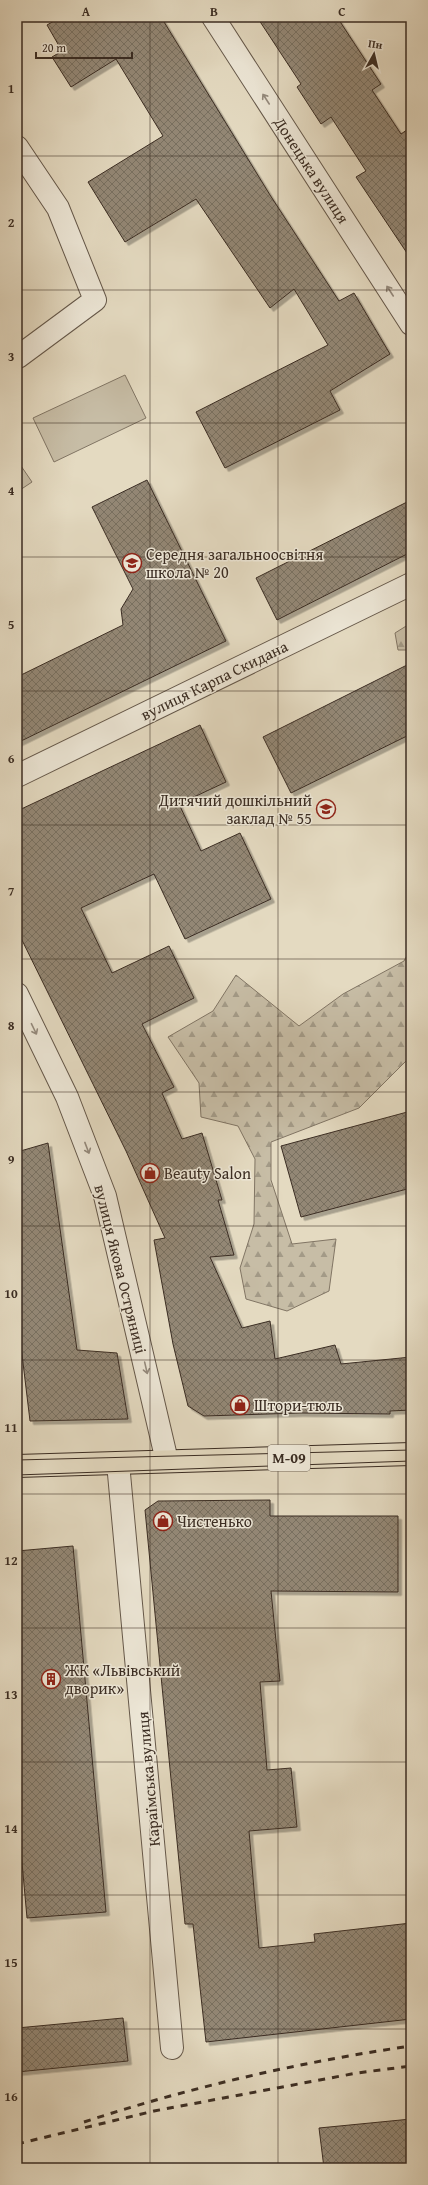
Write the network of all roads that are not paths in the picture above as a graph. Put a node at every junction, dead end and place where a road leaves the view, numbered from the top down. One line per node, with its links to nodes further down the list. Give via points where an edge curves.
1 (213, 17): 3 (street, Донецька вулиця, one-way to 1)
2 (17, 147): 4 (street, via 58,208 95,300)
3 (411, 324)
4 (18, 358)
5 (411, 584): 6 (street, вулиця Карпа Скидана)
6 (17, 776)
7 (17, 994): 9 (street, вулиця Якова Остряниці, one-way to 9, via 67,1097 105,1196)
8 (411, 1454): 9 (main road, М-09)
9 (167, 1462): 10 (main road, М-09)
10 (118, 1463): 11 (main road, М-09); 12 (street, Караїмська вулиця)
11 (17, 1466)
12 (172, 2048)

